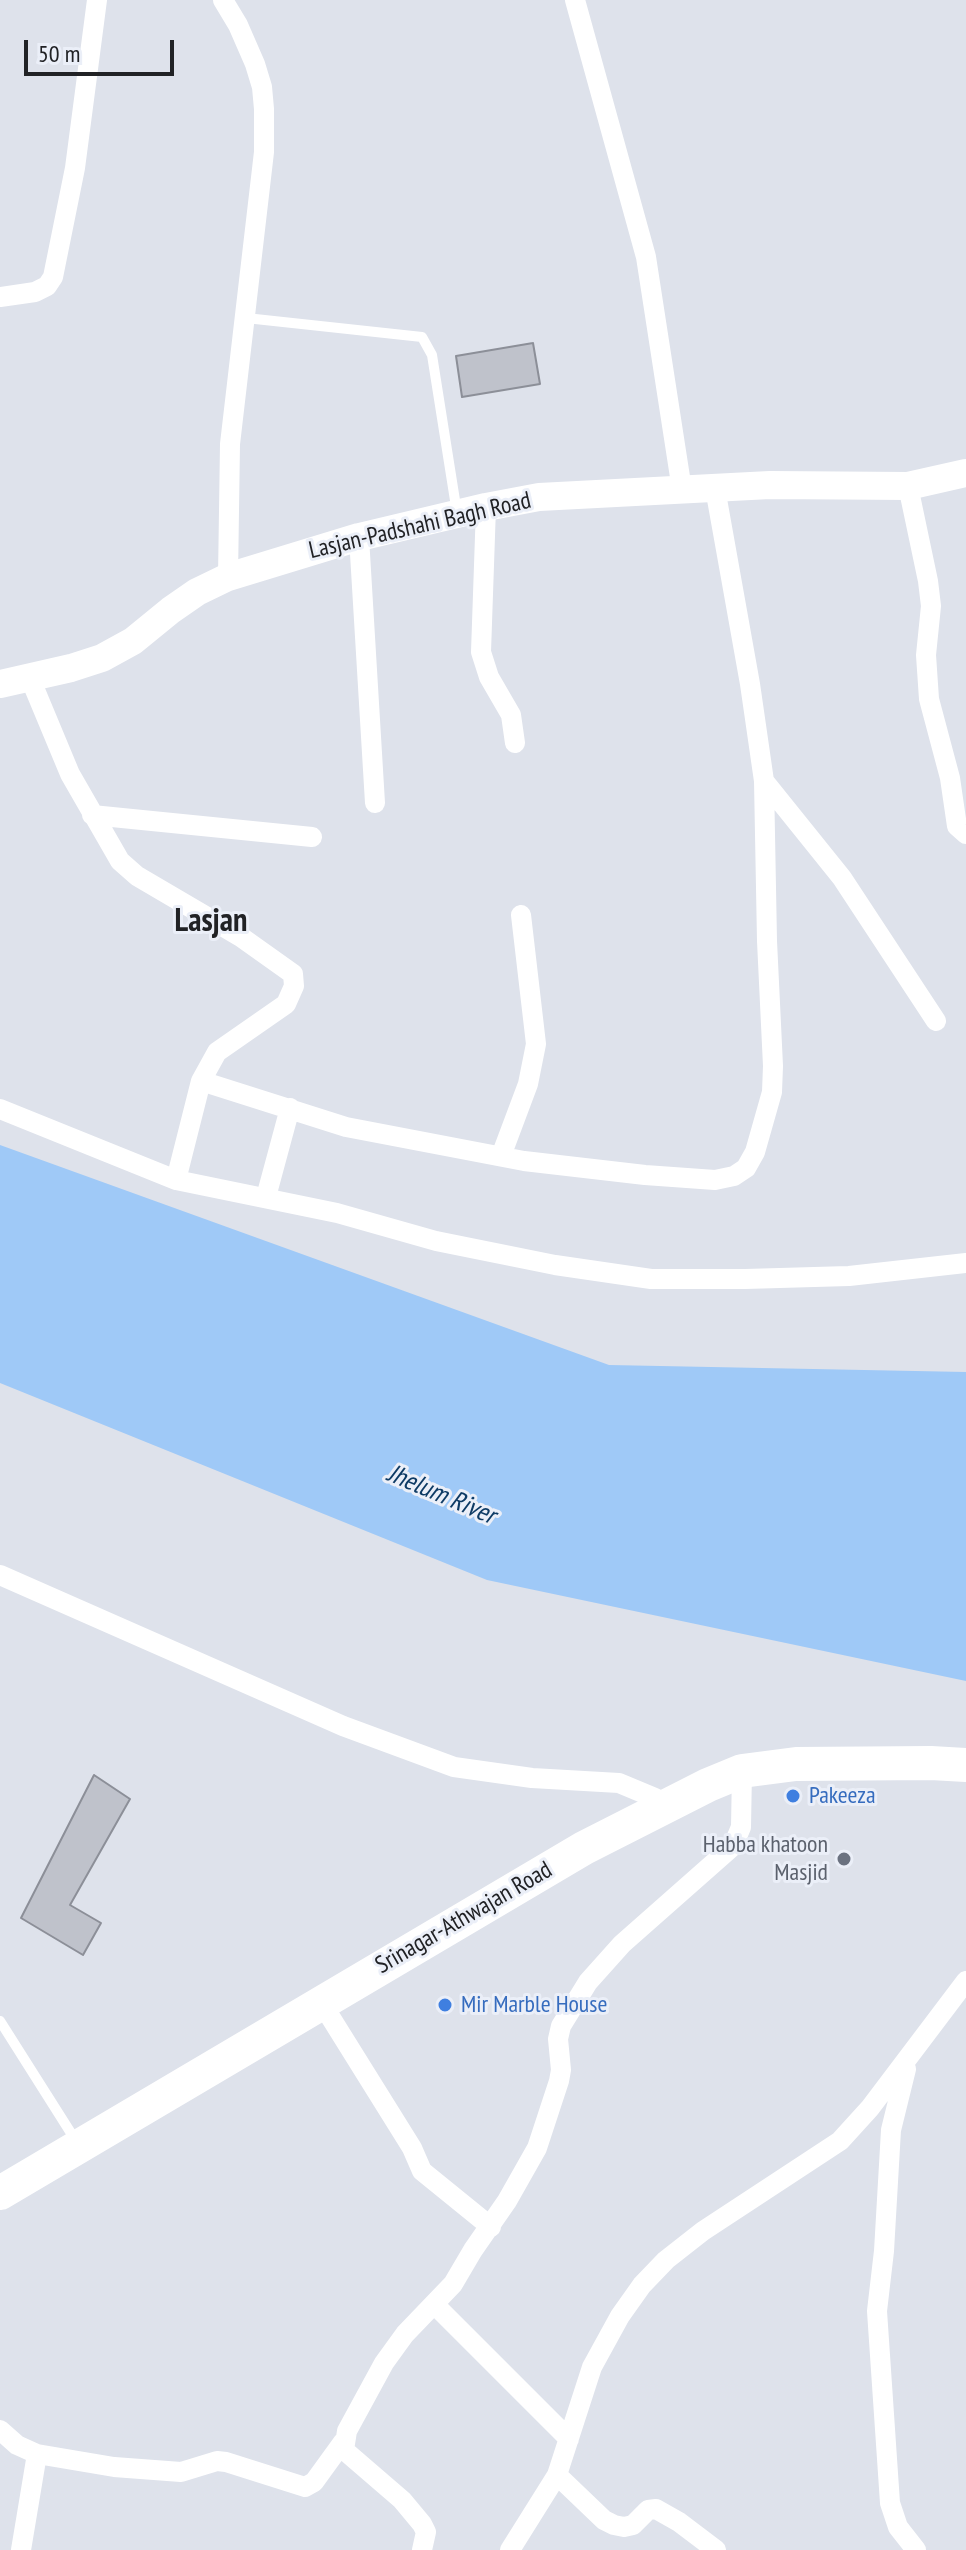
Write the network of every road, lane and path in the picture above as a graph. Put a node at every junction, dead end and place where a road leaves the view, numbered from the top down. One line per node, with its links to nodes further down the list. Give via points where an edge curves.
1 (97, 0): 4 (street, via 75,168 53,277 35,292)
2 (223, 0): 5 (street, via 255,64 264,109)
3 (575, 0): 9 (street, via 646,257)
4 (0, 297)
5 (246, 318): 11 (lane, via 415,335 427,342); 13 (street, via 230,444)
6 (966, 473): 7 (street, Lasjan-Padshahi Bagh Road)
7 (908, 486): 8 (street, Lasjan-Padshahi Bagh Road); 20 (street, via 931,606 929,699 957,826)
8 (715, 488): 9 (street, Lasjan-Padshahi Bagh Road); 17 (street)
9 (682, 490): 10 (street, Lasjan-Padshahi Bagh Road, via 539,497)
10 (486, 507): 11 (street, Lasjan-Padshahi Bagh Road); 16 (street, via 481,652 511,715)
11 (457, 515): 12 (street, Lasjan-Padshahi Bagh Road)
12 (359, 537): 13 (street, Lasjan-Padshahi Bagh Road); 18 (street)
13 (228, 577): 14 (street, Lasjan-Padshahi Bagh Road, via 197,592 102,658)
14 (30, 678): 15 (street, Lasjan-Padshahi Bagh Road); 19 (street)
15 (0, 684)
16 (515, 743)
17 (764, 781): 23 (street, via 842,878); 27 (street, via 773,1066 768,1107 746,1168 715,1180)
18 (375, 803)
19 (92, 815): 21 (street); 24 (street, via 120,861 137,876 293,974 286,1004 217,1052)
20 (966, 834)
21 (312, 837)
22 (521, 915): 27 (street, via 536,1044 528,1084)
23 (936, 1021)
24 (201, 1081): 25 (street); 28 (street)
25 (290, 1108): 27 (street, via 359,1130); 29 (street)
26 (0, 1109): 28 (street)
27 (501, 1156)
28 (176, 1180): 29 (street)
29 (266, 1197): 30 (street, via 436,1241 651,1279 849,1276)
30 (966, 1263)
31 (0, 1575): 34 (street, via 343,1726 454,1767 619,1783)
32 (966, 1765): 33 (highway, Srinagar-Athwajan Road, via 836,1763)
33 (742, 1771): 34 (highway, Srinagar-Athwajan Road); 41 (street, via 741,1827 733,1846 602,1963 567,2015 558,2039 561,2070 556,2094 537,2148)
34 (664, 1806): 36 (highway, Srinagar-Athwajan Road)
35 (966, 1981): 38 (street)
36 (321, 2002): 39 (highway, Srinagar-Athwajan Road); 41 (street, via 422,2171)
37 (0, 2021): 39 (lane)
38 (913, 2051): 44 (street, via 840,2141 703,2231 642,2285 592,2367); 52 (street, via 891,2130 877,2311 890,2503 898,2527)
39 (80, 2146): 40 (highway, Srinagar-Athwajan Road)
40 (0, 2193)
41 (491, 2227): 42 (street)
42 (435, 2305): 44 (street); 45 (street, via 384,2363)
43 (0, 2430): 46 (street)
44 (569, 2439): 47 (street)
45 (343, 2442): 46 (street, via 305,2487 226,2462 181,2472); 49 (street, via 351,2458 422,2524)
46 (37, 2454): 48 (street)
47 (557, 2475): 50 (street); 51 (street, via 614,2525 633,2525 656,2509)
48 (21, 2550)
49 (422, 2550)
50 (510, 2550)
51 (716, 2550)
52 (916, 2550)

